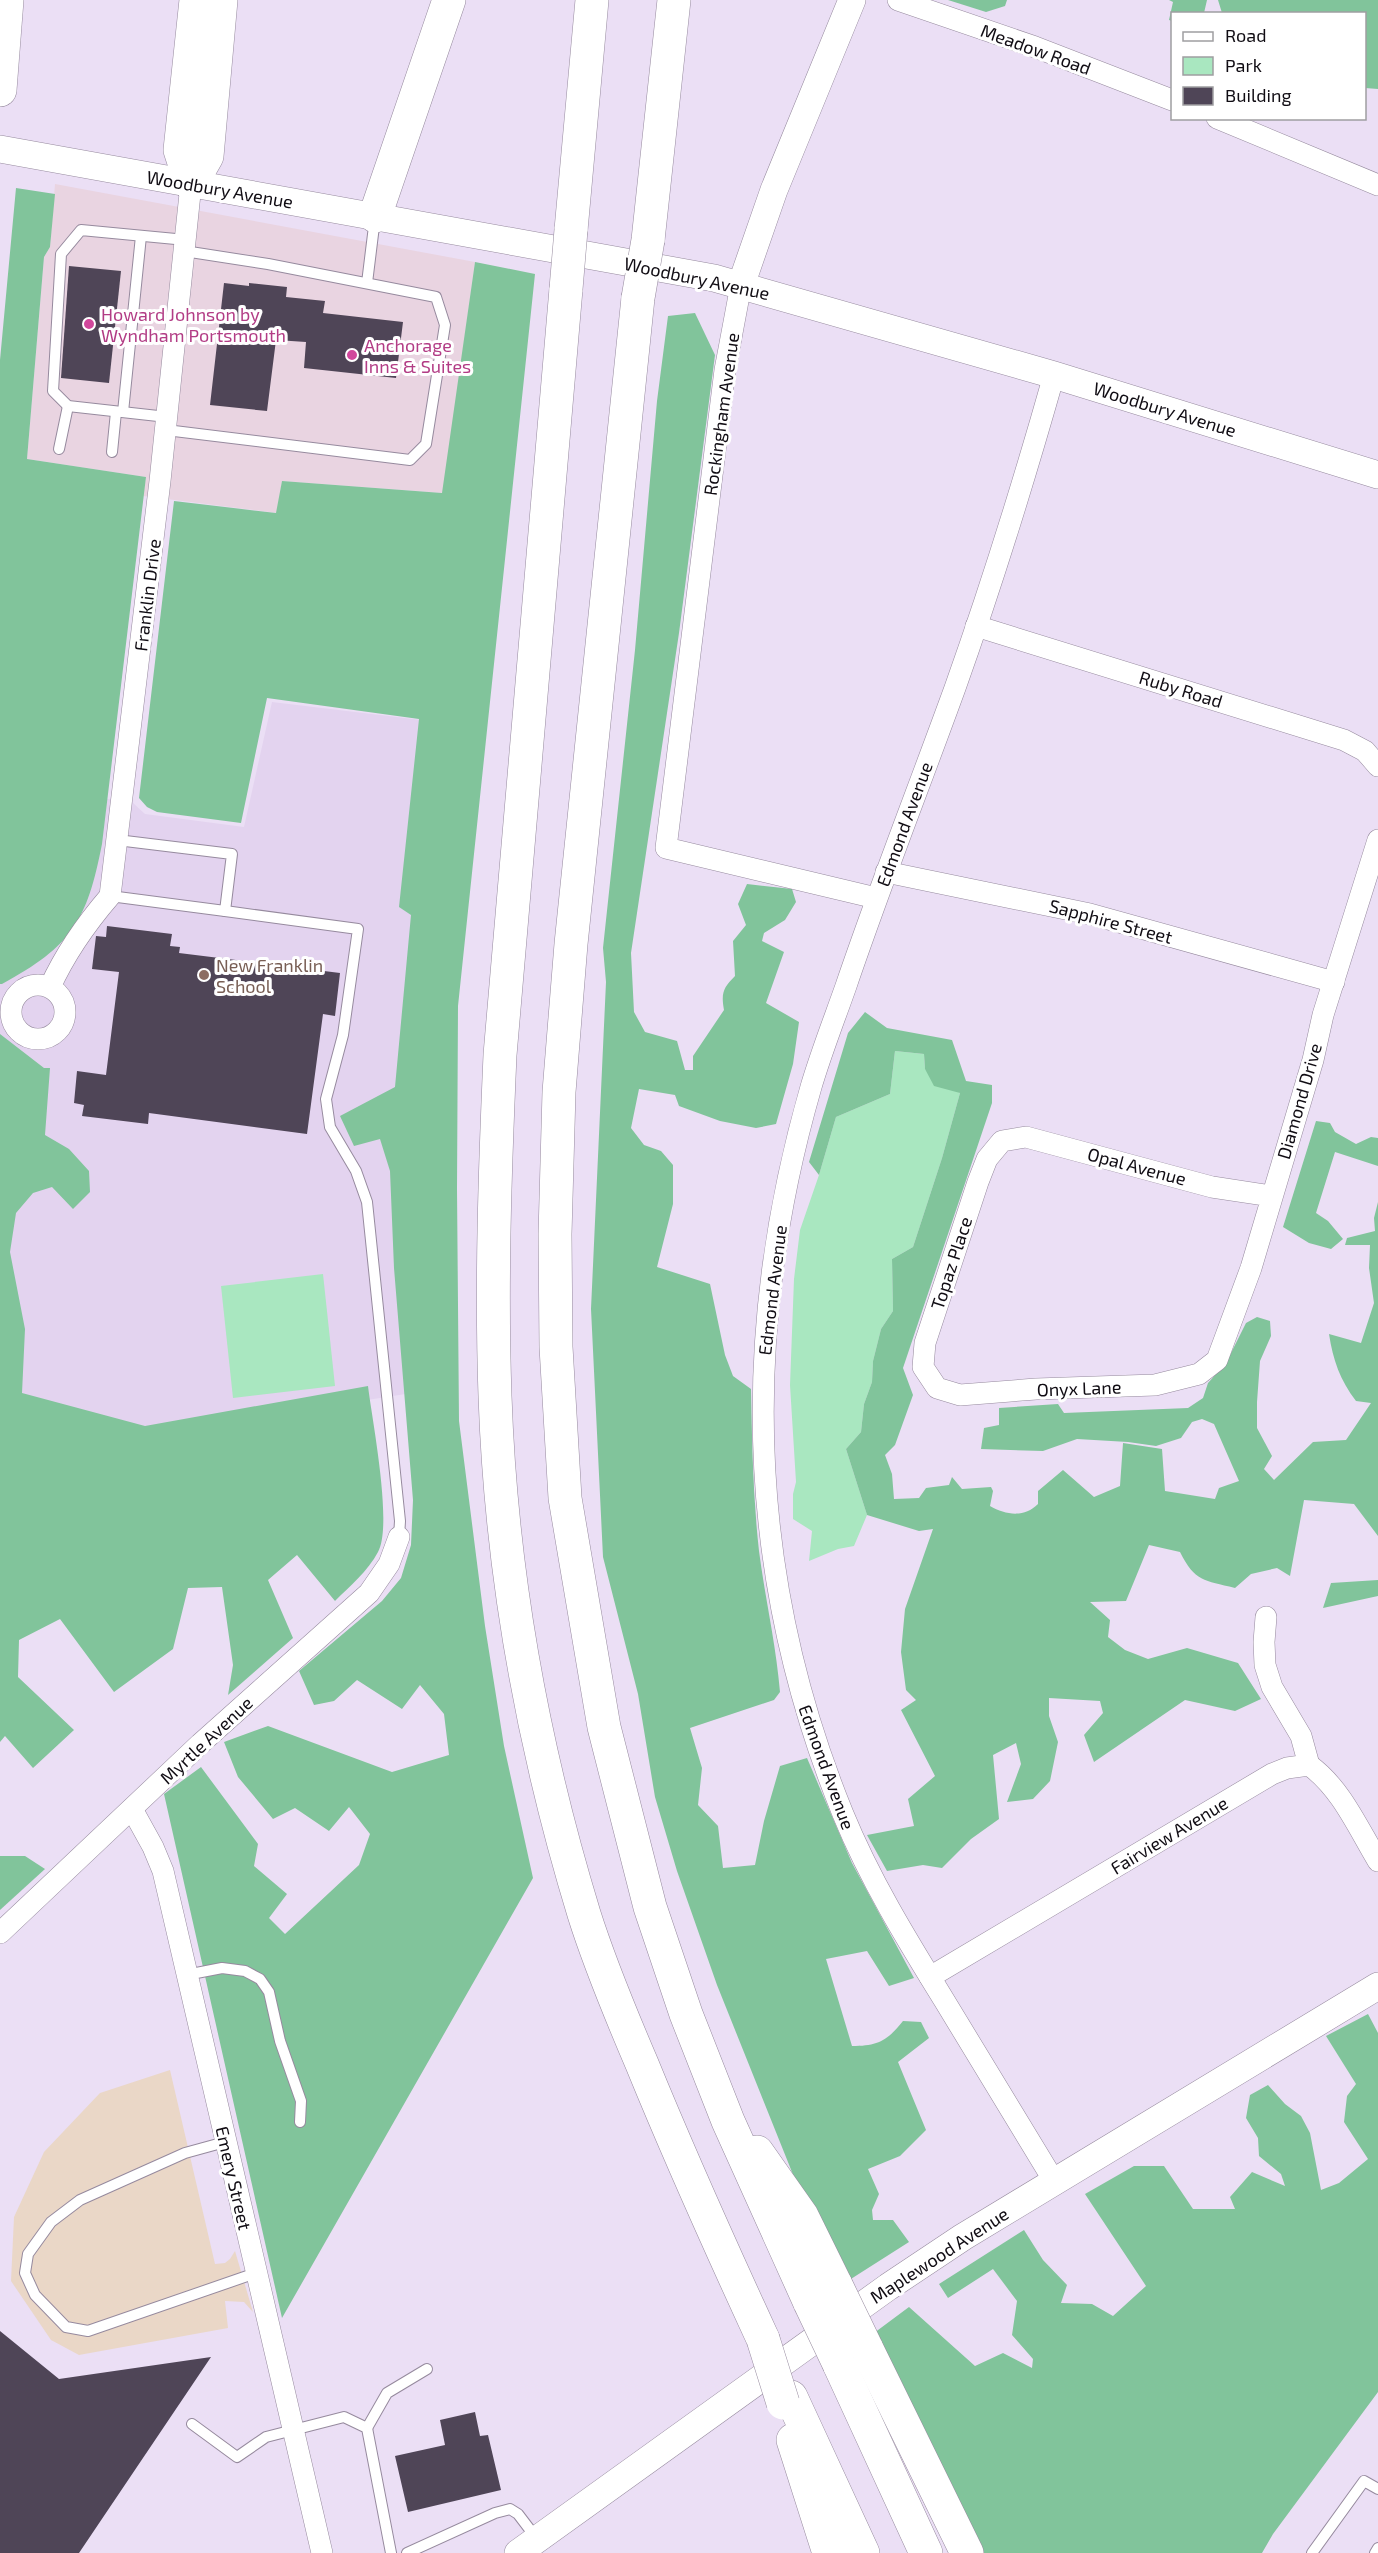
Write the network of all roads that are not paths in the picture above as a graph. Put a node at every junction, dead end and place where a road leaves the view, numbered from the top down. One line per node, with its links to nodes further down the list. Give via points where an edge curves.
1 (7, 0): 9 (main road)
2 (196, 0): 13 (main road, via 180,150)
3 (221, 0): 13 (main road, via 207,156)
4 (449, 0): 15 (main road)
5 (592, 0): 57 (main road, bridge, via 499,1066 494,1328 502,1494 531,1698 585,1917 679,2155)
6 (674, 0): 55 (main road, bridge, via 638,298 559,1092 556,1347 565,1498 604,1728 650,1907 723,2108)
7 (852, 0): 19 (street, Rockingham Avenue, via 774,190)
8 (898, 0): 10 (street, Meadow Road)
9 (0, 90)
10 (1171, 99)
11 (1222, 120): 14 (street)
12 (0, 149): 13 (street, Woodbury Avenue)
13 (191, 184): 15 (street, Woodbury Avenue); 17 (street, Franklin Drive)
14 (1378, 185)
15 (375, 216): 18 (lane); 19 (street, Woodbury Avenue)
16 (141, 236): 17 (lane); 21 (lane, via 81,230 61,254 53,392); 22 (lane)
17 (185, 245): 18 (lane); 23 (street, Franklin Drive)
18 (367, 283): 23 (lane, via 436,297 445,325 426,444 410,460)
19 (741, 285): 20 (street, Woodbury Avenue); 33 (street, Rockingham Avenue, via 725,370 666,848)
20 (1054, 375): 26 (street, Woodbury Avenue); 27 (street, Edmond Avenue, via 1023,486)
21 (68, 406): 22 (lane); 24 (lane)
22 (119, 412): 23 (lane); 25 (lane)
23 (166, 424): 29 (street, Franklin Drive)
24 (59, 449)
25 (112, 452)
26 (1378, 475)
27 (976, 626): 28 (street, Ruby Road, via 1344,740 1365,751); 31 (street, Edmond Avenue)
28 (1378, 766)
29 (117, 840): 32 (street, Franklin Drive); 34 (lane, via 232,854)
30 (1378, 840): 35 (street, Diamond Drive)
31 (886, 872): 33 (street, Edmond Avenue); 35 (street, Sapphire Street, via 1090,914)
32 (110, 896): 34 (lane); 36 (street, via 82,928)
33 (876, 898): 49 (street, Edmond Avenue, via 812,1083 779,1224 763,1351 764,1462 777,1587 809,1721 861,1856)
34 (225, 911): 42 (lane, via 357,929 343,1035 326,1099 327,1114 367,1202)
35 (1334, 982): 39 (street, Diamond Drive)
36 (50, 987): 37 (street, via 30,986); 37 (street, via 62,998 66,1009 61,1028 53,1035 38,1039 21,1034)
37 (6, 1005)
38 (1002, 1141): 39 (street, Opal Avenue, via 1026,1137 1212,1187); 41 (street, Topaz Place, via 984,1166 925,1343 923,1367)
39 (1272, 1196): 40 (street, Diamond Drive)
40 (1217, 1360): 41 (street, Onyx Lane, via 1199,1374 1155,1385 960,1395)
41 (937, 1388)
42 (399, 1537): 45 (street, Myrtle Avenue, via 389,1564 369,1593)
43 (1266, 1617): 44 (street, via 1265,1665 1272,1687 1301,1736)
44 (1309, 1765): 46 (street, via 1335,1790); 49 (street, Fairview Avenue, via 1272,1774)
45 (132, 1809): 47 (street, Myrtle Avenue); 48 (street, Emery Street, via 163,1871)
46 (1378, 1861)
47 (0, 1933)
48 (186, 1974): 51 (lane, via 222,1968 245,1971 260,1979 269,1992 301,2101); 52 (street, Emery Street)
49 (930, 1977): 53 (street, Edmond Avenue)
50 (1378, 1986): 53 (street, Maplewood Avenue)
51 (300, 2122)
52 (225, 2142): 54 (street, Emery Street); 54 (lane, via 186,2153 80,2200 51,2222 28,2254 25,2273 35,2295 66,2327 88,2331)
53 (1054, 2181): 62 (street, Maplewood Avenue, via 897,2281)
54 (256, 2273): 60 (street, Emery Street)
55 (852, 2356): 69 (main road); 70 (main road)
56 (427, 2369): 59 (lane, via 387,2393)
57 (787, 2400): 67 (main road, via 797,2455); 68 (main road)
58 (192, 2424): 60 (lane, via 237,2457 266,2437)
59 (367, 2428): 60 (lane, via 344,2416); 65 (lane)
60 (293, 2430): 64 (street, Emery Street)
61 (1378, 2489): 71 (lane, via 1364,2481)
62 (528, 2546): 66 (lane, via 518,2514 510,2509)
63 (1378, 2548): 72 (lane)
64 (322, 2553)
65 (391, 2553)
66 (407, 2553)
67 (829, 2553)
68 (863, 2553)
69 (926, 2553)
70 (967, 2553)
71 (1312, 2553)
72 (1375, 2553)

